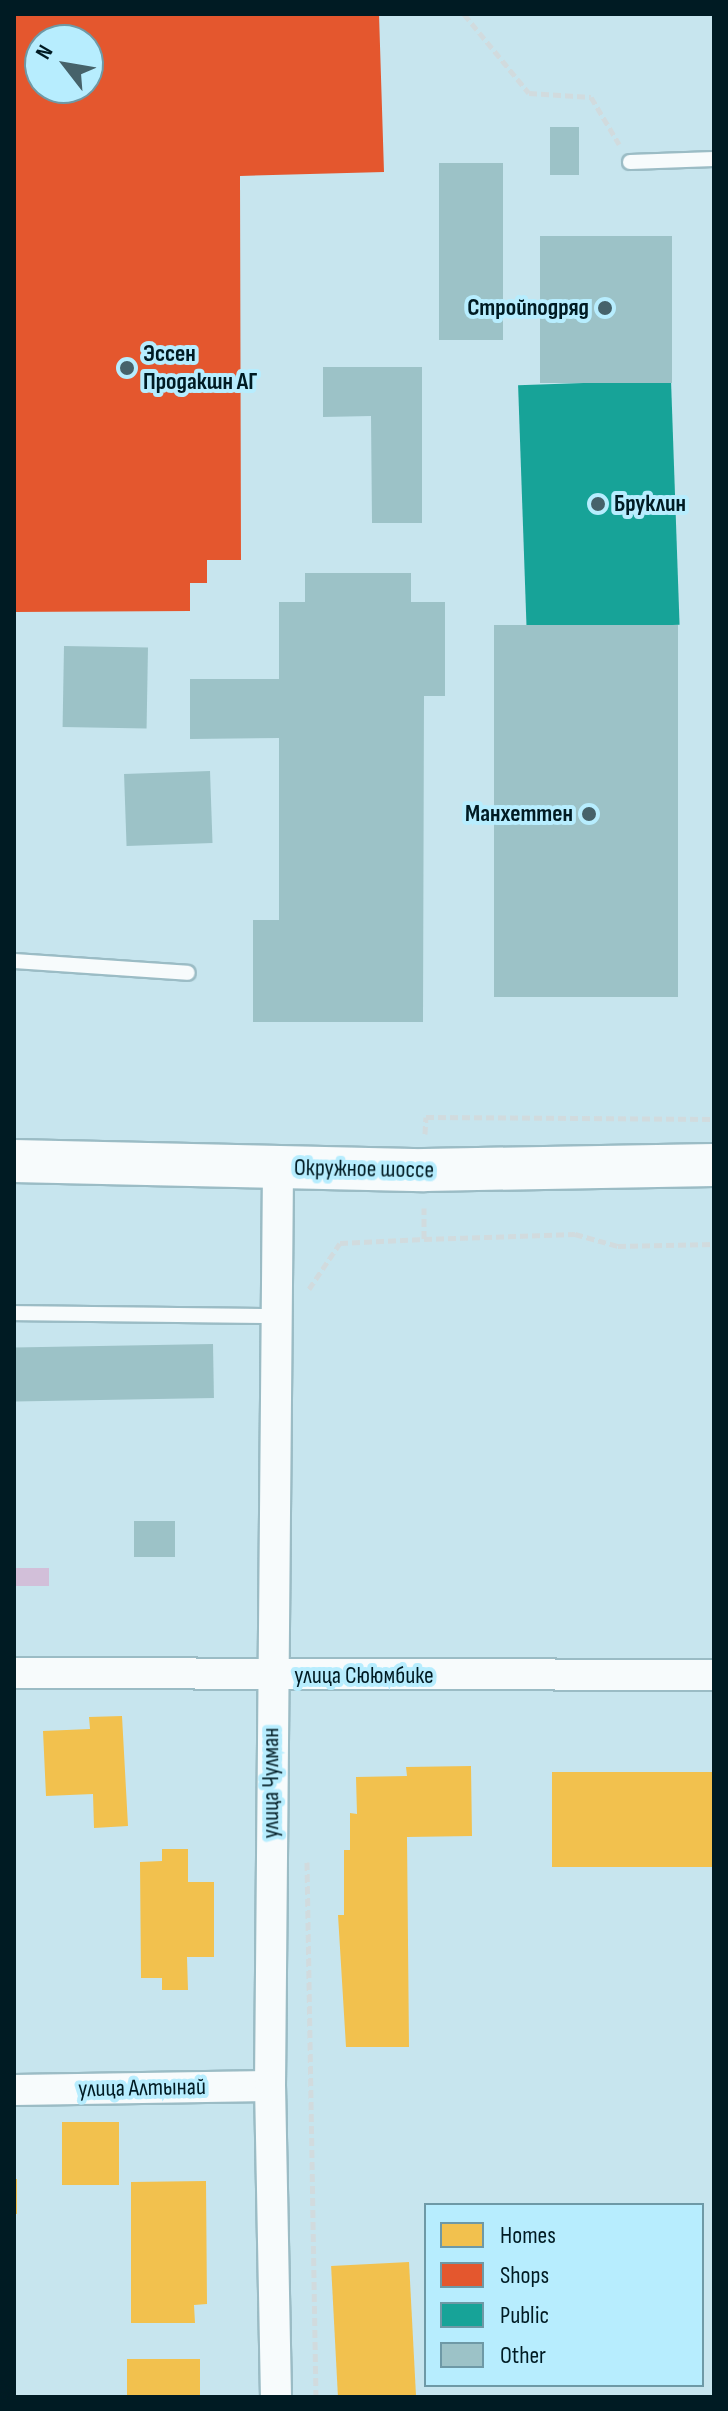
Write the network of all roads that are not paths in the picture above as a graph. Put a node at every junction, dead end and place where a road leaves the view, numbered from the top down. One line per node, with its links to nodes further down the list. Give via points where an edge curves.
1 (714, 159): 2 (lane)
2 (630, 162)
3 (14, 961): 4 (lane)
4 (188, 973)
5 (14, 1161): 7 (street, Окружное шоссе)
6 (714, 1165): 7 (street, Окружное шоссе)
7 (278, 1168): 8 (street, улица Чулман)
8 (289, 1308): 9 (lane); 12 (street, улица Чулман)
9 (14, 1313)
10 (14, 1673): 12 (street, улица Сююмбике)
11 (714, 1675): 12 (street, улица Сююмбике)
12 (272, 1676): 13 (street, улица Чулман)
13 (270, 2086): 14 (street, улица Алтынай); 15 (street, улица Чулман)
14 (14, 2090)
15 (276, 2397)

